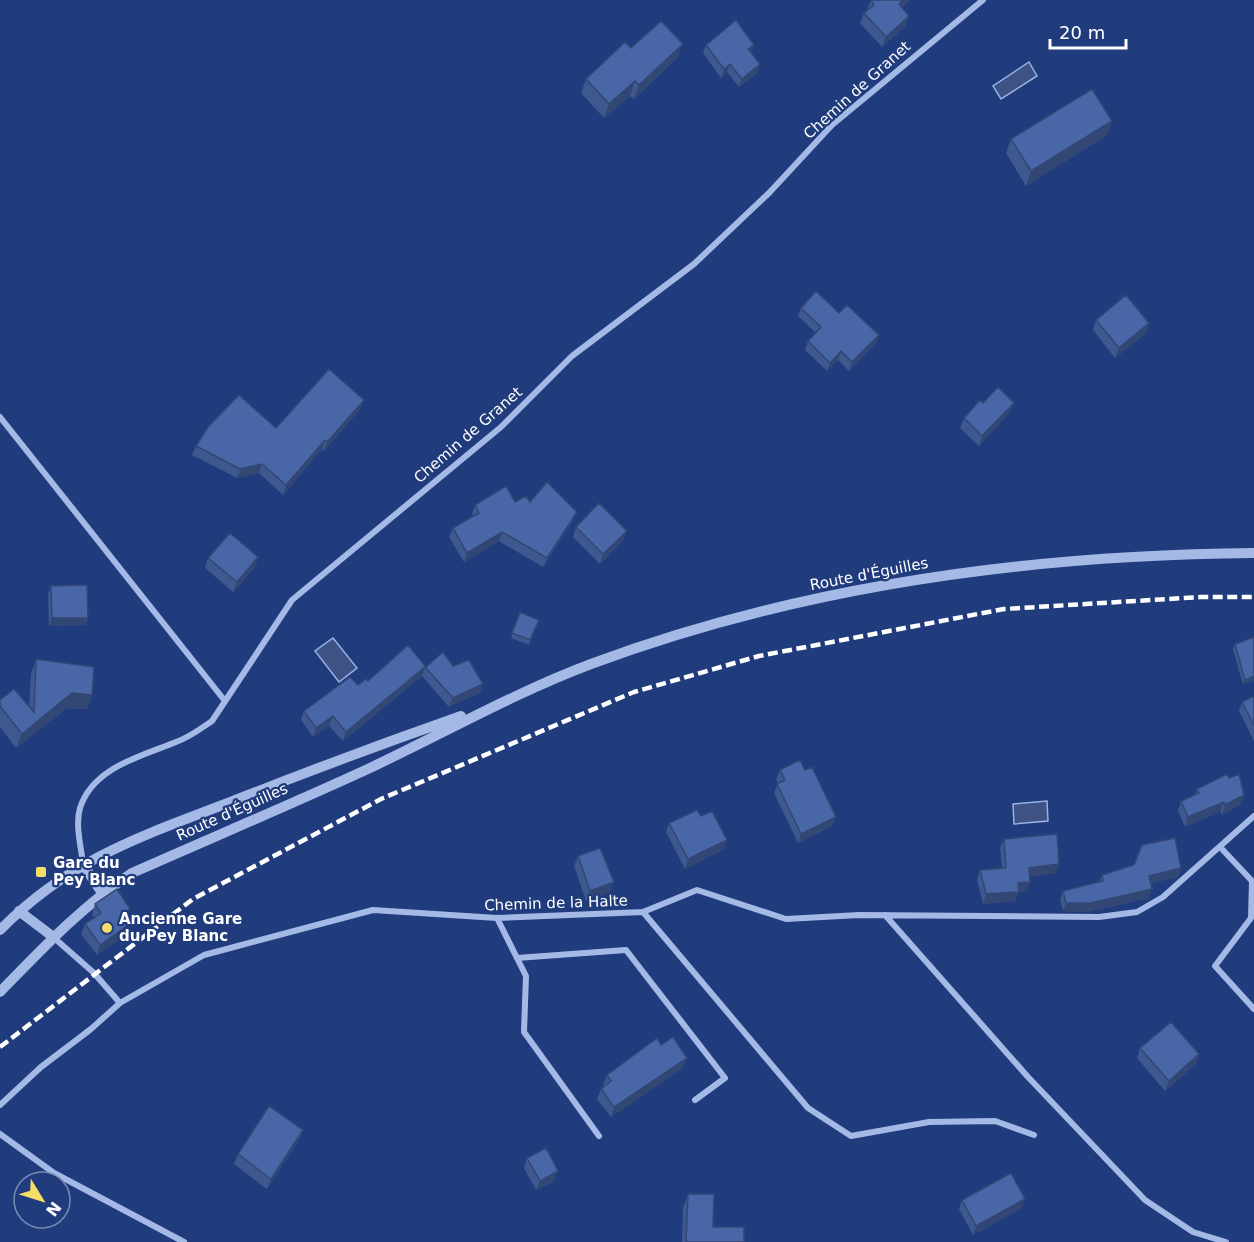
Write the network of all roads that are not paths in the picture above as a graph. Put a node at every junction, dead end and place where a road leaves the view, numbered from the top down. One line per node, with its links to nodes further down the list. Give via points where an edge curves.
1 (982, 0): 4 (street, Chemin de Granet, via 832,125 769,193 694,264 572,356 501,427 292,600)
2 (0, 417): 4 (street)
3 (1254, 553): 5 (street, Route d'Éguilles, via 1087,558 923,577 847,592 679,634 588,665)
4 (225, 701): 8 (street, Chemin de Granet, via 212,721 195,734 127,760 91,789 79,817)
5 (506, 701): 8 (street, Route d'Éguilles, via 338,760 111,848); 9 (street, Route d'Éguilles, via 370,768 132,873)
6 (1254, 816): 7 (street, Chemin de la Halte)
7 (1221, 848): 12 (street, Chemin de la Halte, via 1163,897 1137,912 1099,917); 19 (street, via 1251,881 1251,918 1215,966)
8 (83, 864): 9 (street); 10 (street, Route d'Éguilles)
9 (102, 892): 15 (street, Route d'Éguilles)
10 (19, 911): 14 (street, Route d'Éguilles); 15 (street)
11 (643, 912): 12 (street, Chemin de la Halte, via 697,890 786,920); 13 (street, Chemin de la Halte); 23 (street, via 808,1108 851,1136 929,1122 984,1121)
12 (885, 915): 26 (street, via 1028,1077 1145,1200 1193,1232)
13 (497, 918): 16 (street); 18 (street, Chemin de la Halte, via 373,910 204,955)
14 (0, 930)
15 (52, 936): 17 (street, Route d'Éguilles); 18 (street, via 94,973)
16 (517, 958): 20 (street, via 626,950 725,1078); 24 (street, via 526,976 524,1032)
17 (0, 992)
18 (120, 1003): 21 (street, Chemin de la Halte, via 40,1067)
19 (1254, 1009)
20 (695, 1100)
21 (0, 1105)
22 (0, 1134): 25 (street, via 54,1173)
23 (1034, 1134)
24 (599, 1136)
25 (184, 1242)
26 (1226, 1242)

